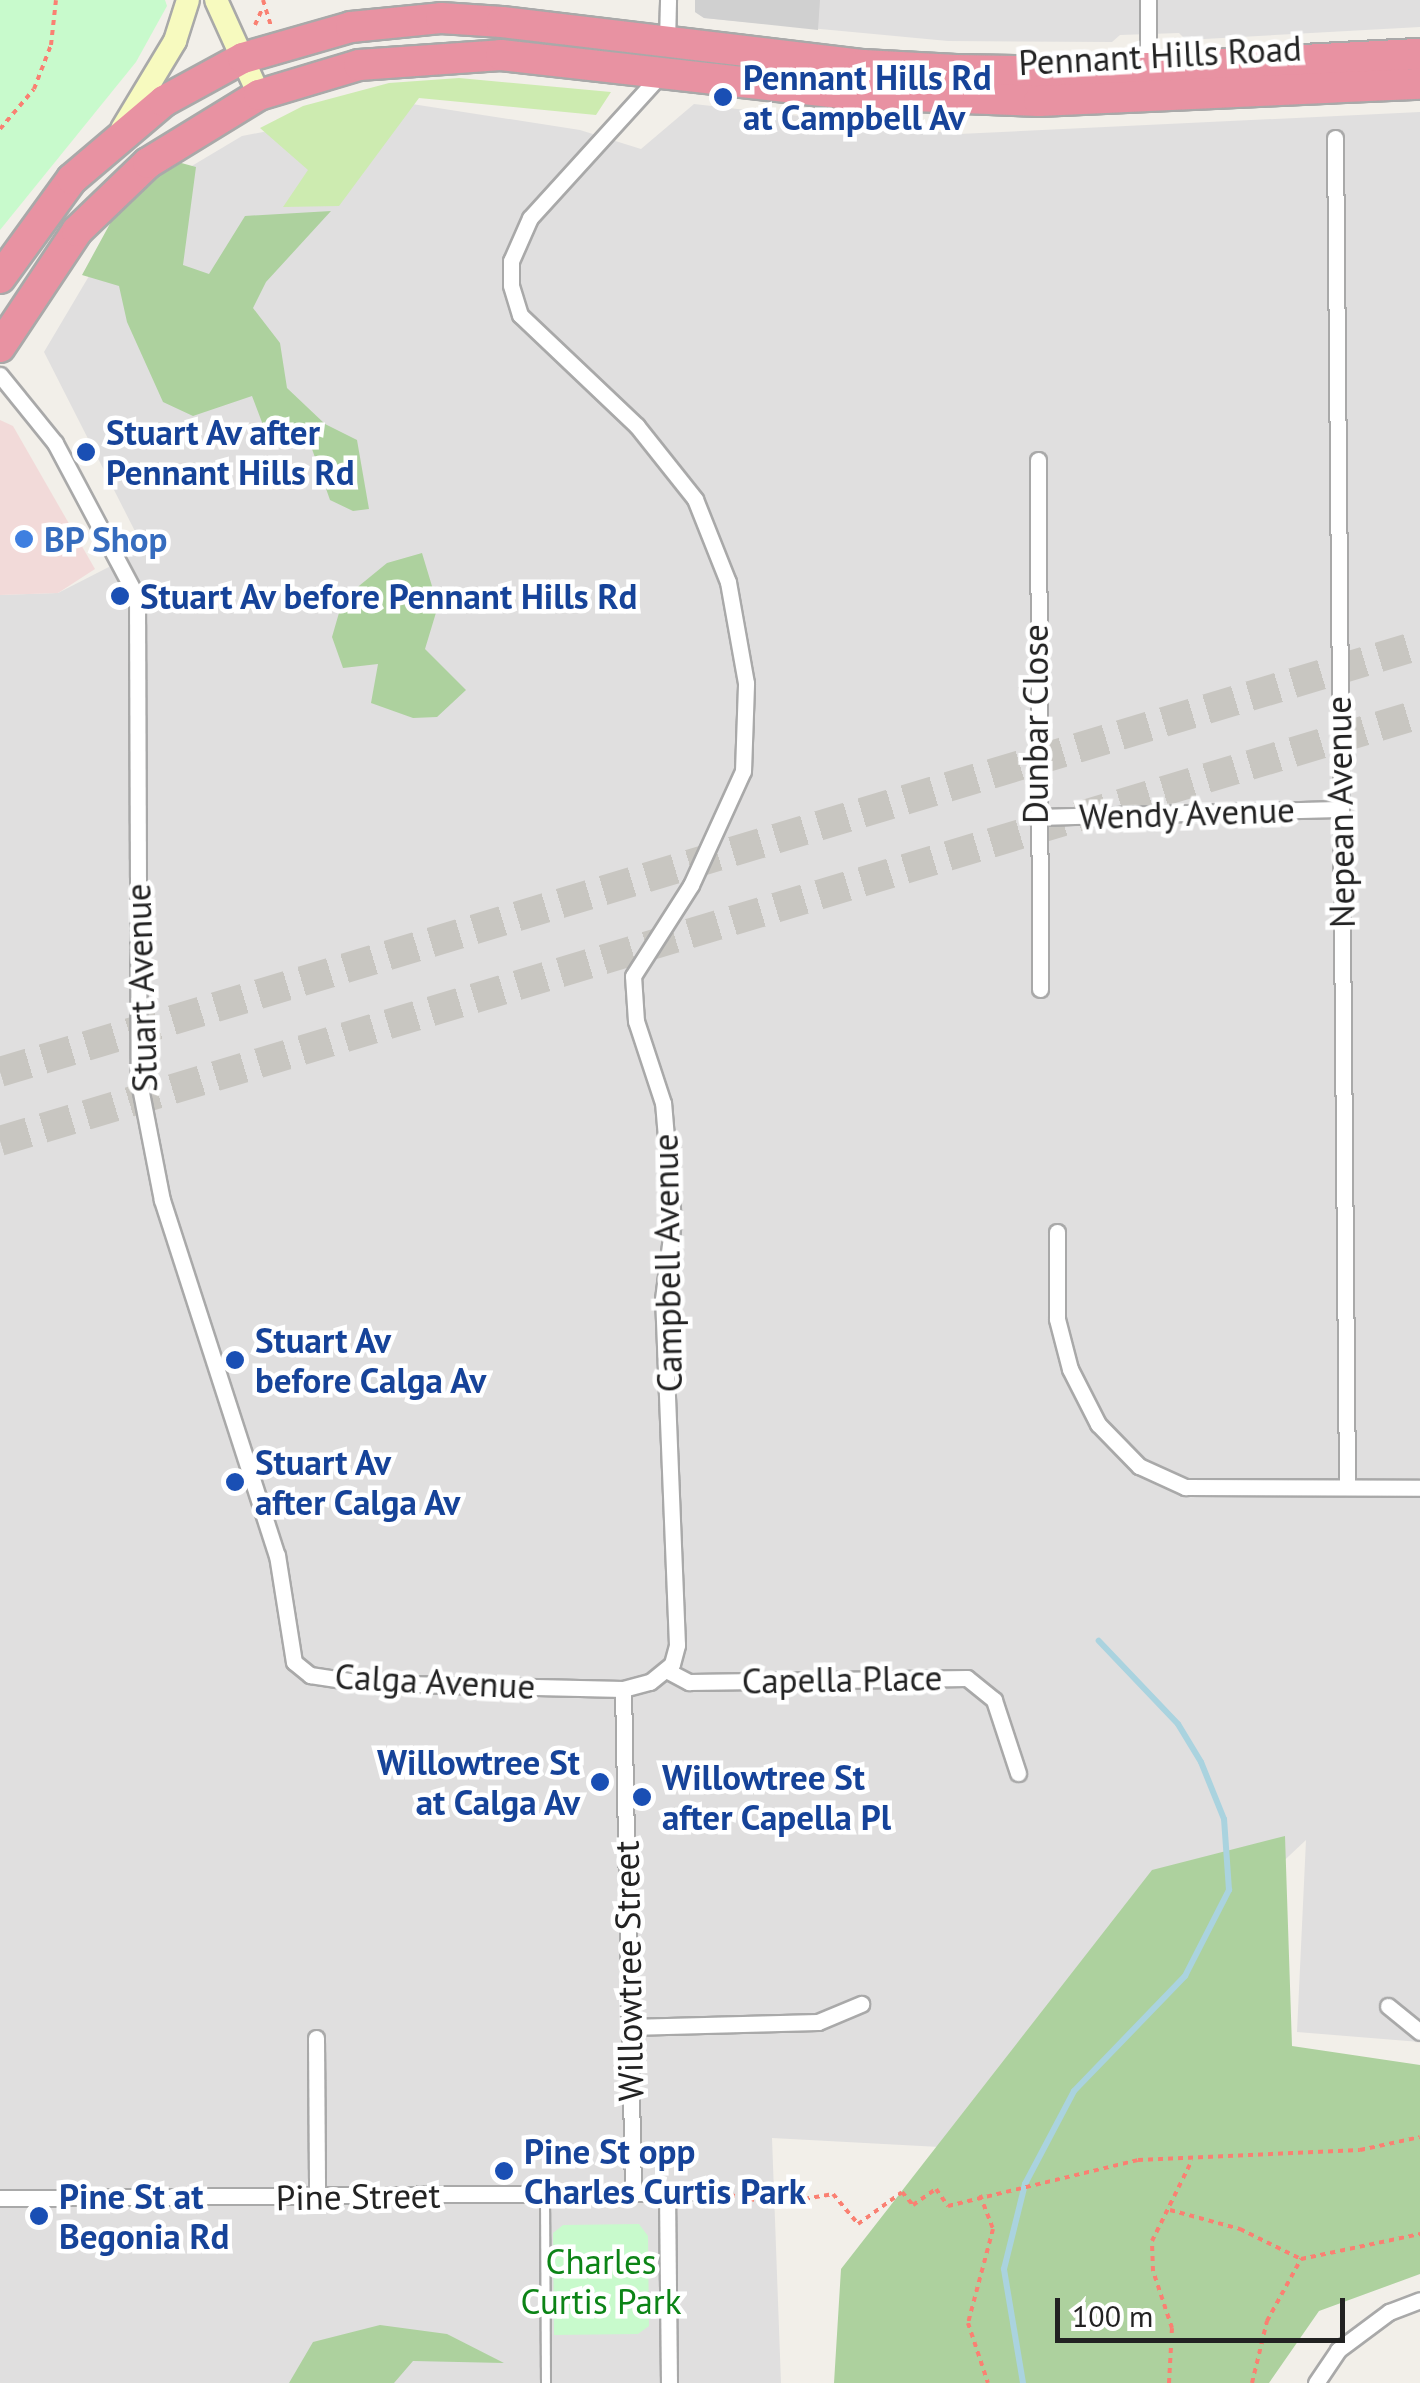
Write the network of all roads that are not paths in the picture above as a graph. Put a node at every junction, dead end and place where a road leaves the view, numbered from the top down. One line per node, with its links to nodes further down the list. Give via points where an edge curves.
1 (188, 0): 11 (street, via 176,41)
2 (216, 0): 7 (street)
3 (668, 0): 6 (street)
4 (1148, 0): 8 (street)
5 (1420, 54): 8 (highway, Pennant Hills Road)
6 (664, 57): 7 (highway, Pennant Hills Road, via 441,18 350,27); 8 (highway, Pennant Hills Road); 9 (highway, Pennant Hills Road, via 840,93 1039,101); 10 (highway, Pennant Hills Road, via 446,54 359,65); 24 (street, Campbell Avenue, via 650,93 530,218 514,250 510,285 520,315 636,426 695,499 728,582 746,682 743,771 691,885 634,976 636,1021 664,1103 674,1221 663,1299 677,1645)
7 (243, 58): 10 (street); 11 (highway, Pennant Hills Road)
8 (1148, 68)
9 (1420, 84)
10 (259, 95): 14 (highway, Pennant Hills Road, via 190,133 108,198 47,269)
11 (120, 132): 13 (highway, Pennant Hills Road, via 39,218)
12 (1335, 138): 17 (street, Nepean Avenue)
13 (0, 278)
14 (0, 347)
15 (0, 375): 23 (street, Stuart Avenue, via 54,443 137,597 139,1082 162,1200 259,1490)
16 (1038, 460): 18 (street, Dunbar Close)
17 (1340, 808): 18 (street, Wendy Avenue); 21 (street, Nepean Avenue)
18 (1035, 817): 19 (street, Dunbar Close)
19 (1040, 989)
20 (1057, 1232): 21 (street, via 1062,1344 1082,1394 1116,1446 1185,1487)
21 (1347, 1486): 22 (street)
22 (1420, 1488)
23 (288, 1621): 25 (street, Calga Avenue, via 291,1656 310,1675 362,1683)
24 (666, 1670): 25 (street); 26 (street, Capella Place, via 690,1682 967,1678 994,1700)
25 (622, 1688): 29 (street, Willowtree Street)
26 (1018, 1774)
27 (861, 2004): 29 (street, via 818,2022)
28 (1388, 2006): 30 (street)
29 (630, 2027): 33 (street, Willowtree Street)
30 (1420, 2032)
31 (316, 2038): 36 (street)
32 (716, 2192): 34 (street, Pine Street)
33 (633, 2193): 34 (street, Pine Street); 35 (street, Pine Street)
34 (667, 2193): 40 (street)
35 (545, 2194): 36 (street, Pine Street); 39 (lane)
36 (317, 2196): 37 (street, Pine Street)
37 (0, 2198)
38 (1420, 2300): 41 (street, via 1390,2312 1338,2350)
39 (546, 2383)
40 (670, 2383)
41 (1316, 2383)

